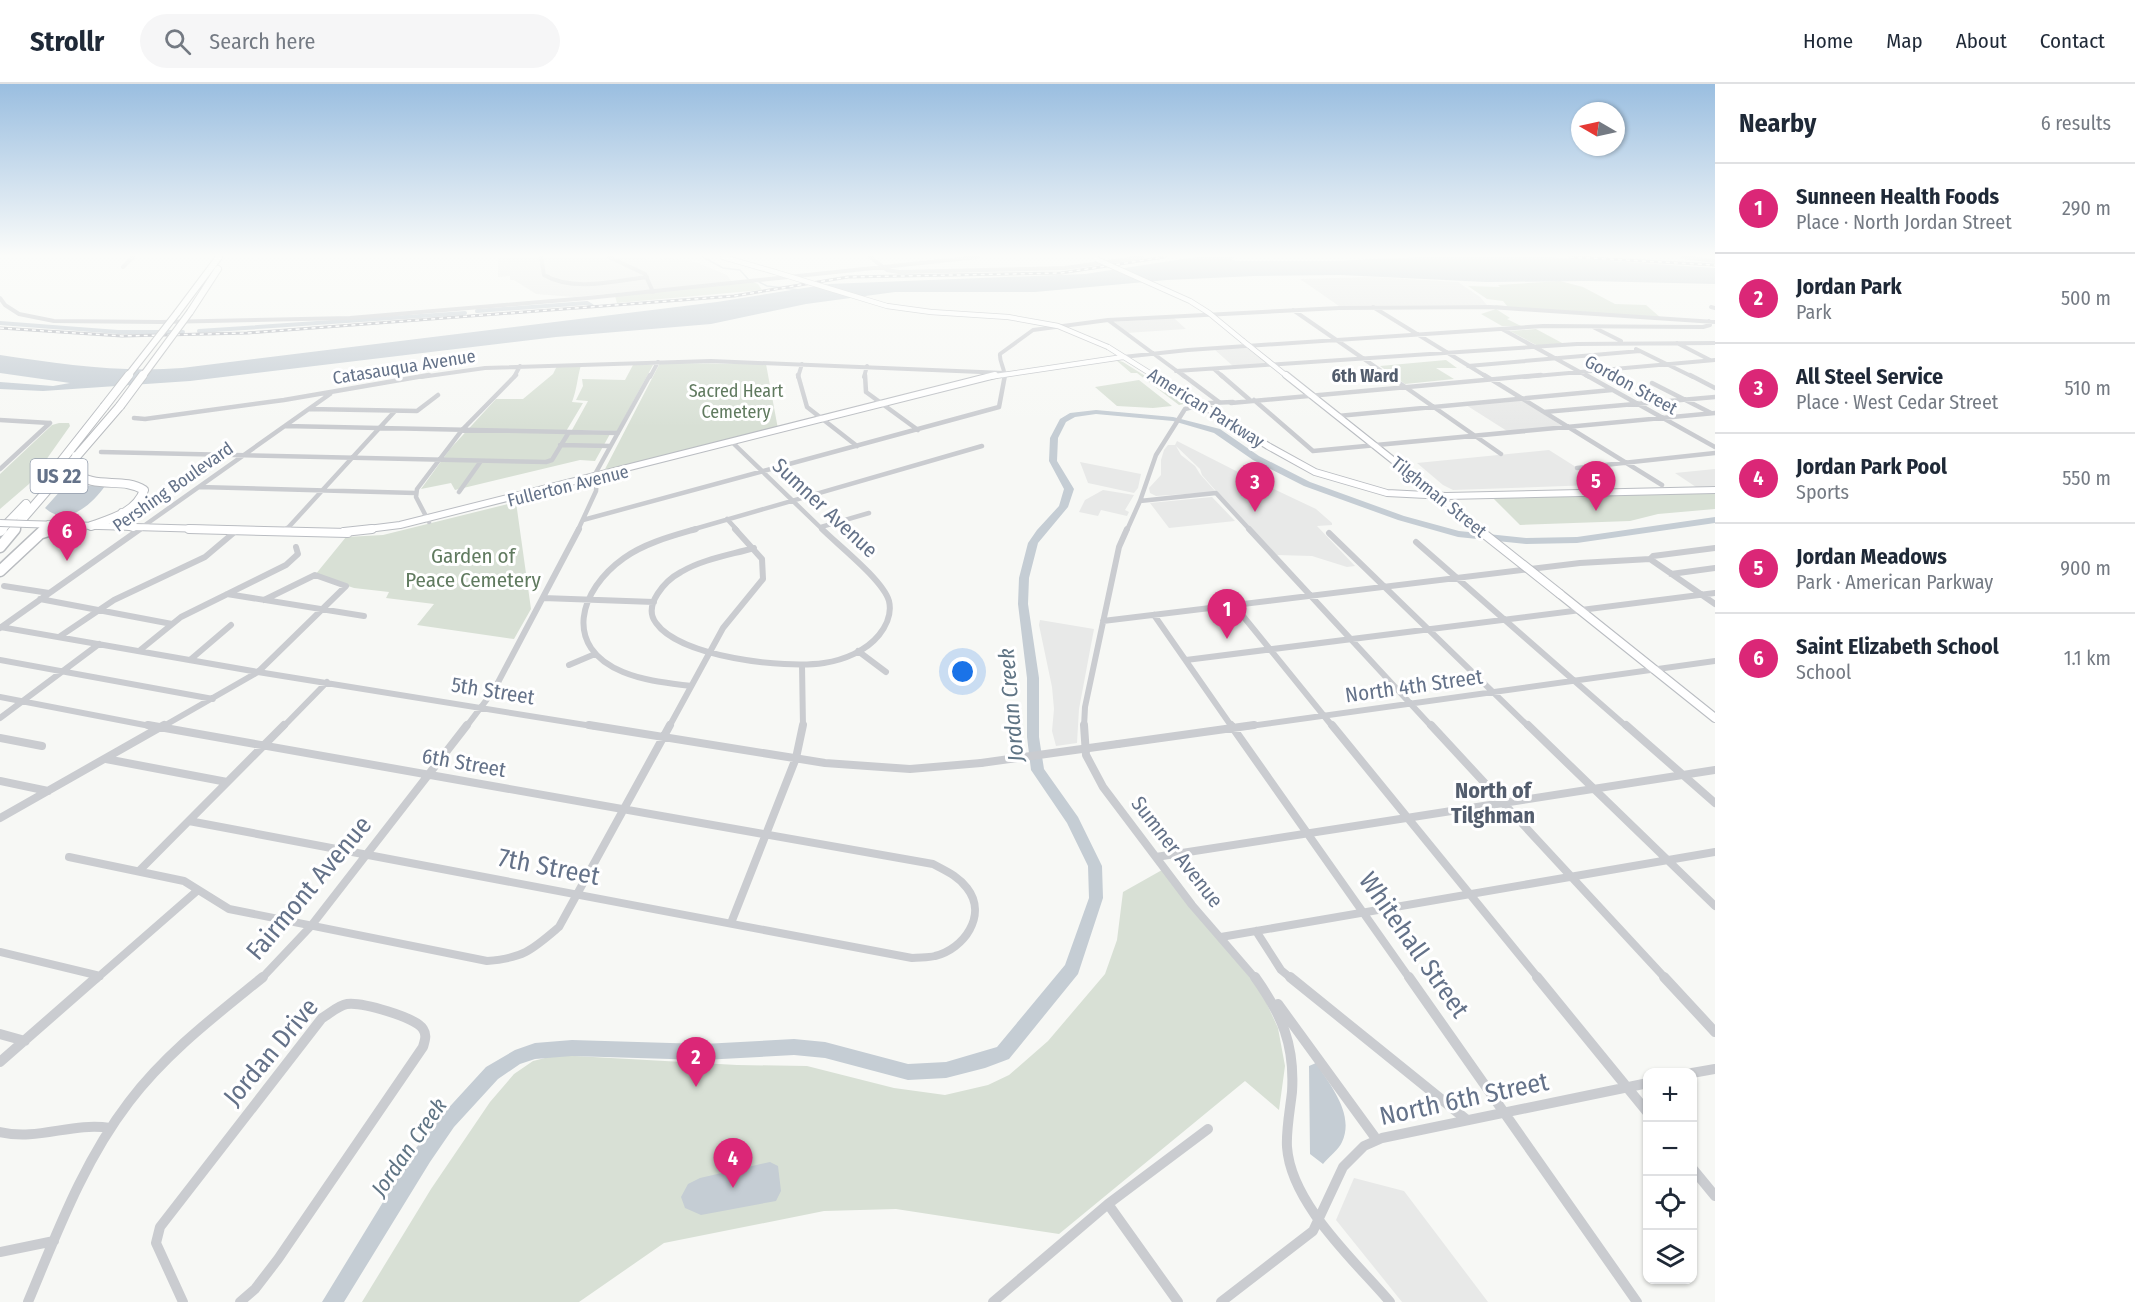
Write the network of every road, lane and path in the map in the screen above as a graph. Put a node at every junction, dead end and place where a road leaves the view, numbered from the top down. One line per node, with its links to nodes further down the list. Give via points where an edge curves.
1 (21, 314): 4 (street, via 46,320 160,322)
2 (176, 314): 106 (highway, US 22, bridge)
3 (189, 314): 89 (highway, US 22, bridge, via 120,406)
4 (398, 314)
5 (987, 314): 26 (main road, American Parkway, bridge, via 1057,324 1084,334)
6 (1209, 314): 21 (main road, Tilghman Street, bridge)
7 (1222, 314): 11 (street)
8 (1299, 314): 17 (street)
9 (1383, 314): 16 (street)
10 (1575, 314): 12 (street)
11 (1108, 320): 24 (street); 40 (street, via 1030,331 1000,354)
12 (1709, 321): 13 (street); 14 (street, via 1710,325 1703,327)
13 (1715, 322)
14 (1591, 326): 15 (street); 18 (street)
15 (1502, 329): 16 (street); 22 (street, Gordon Street)
16 (1418, 335): 17 (street); 25 (street)
17 (1336, 340): 21 (street); 28 (street)
18 (1623, 342): 19 (street); 22 (street); 23 (street)
19 (1676, 343): 20 (street); 29 (street)
20 (1715, 343)
21 (1248, 346): 24 (street); 33 (main road, Tilghman Street)
22 (1534, 347): 25 (street); 27 (street, Gordon Street)
23 (1640, 351): 27 (street); 32 (street)
24 (1151, 353): 26 (street); 38 (street)
25 (1447, 353): 28 (street); 36 (street)
26 (1123, 357): 40 (main road, Fullerton Avenue); 58 (main road, American Parkway)
27 (1555, 358): 36 (street); 39 (street, Gordon Street)
28 (1363, 359): 33 (street); 43 (street)
29 (1713, 361): 32 (street)
30 (658, 362): 31 (street, Catasauqua Avenue); 34 (street, Catasauqua Avenue); 76 (street, Fairmont Avenue)
31 (802, 364): 35 (street, Catasauqua Avenue); 67 (street, via 798,376 807,407)
32 (1666, 364): 39 (street); 45 (street)
33 (1273, 365): 37 (street); 49 (main road, Tilghman Street)
34 (520, 366): 47 (street, Catasauqua Avenue, via 453,370); 74 (street, via 516,375)
35 (867, 366): 40 (street, Catasauqua Avenue); 56 (street, via 866,392)
36 (1468, 366): 41 (street)
37 (1214, 369): 38 (street); 53 (street)
38 (1176, 371): 54 (street)
39 (1579, 372): 41 (street); 44 (street, Gordon Street)
40 (1005, 373): 56 (main road, Fullerton Avenue); 73 (street, via 1001,406)
41 (1490, 380): 43 (street); 50 (street)
42 (1652, 383): 52 (street)
43 (1404, 387): 49 (street); 59 (street)
44 (1606, 387): 46 (street, Gordon Street); 50 (street)
45 (1715, 388)
46 (1612, 390): 50 (street); 57 (street, Gordon Street)
47 (332, 392): 60 (street, Pershing Boulevard); 65 (street, Catasauqua Avenue, via 214,411)
48 (438, 395): 61 (street, via 421,410)
49 (1311, 395): 53 (street); 64 (main road, Tilghman Street)
50 (1518, 397): 59 (street); 62 (street)
51 (1715, 397): 52 (street)
52 (1684, 400): 57 (street); 63 (street)
53 (1253, 401): 55 (street); 79 (street, via 1313,451)
54 (1218, 402): 55 (street); 58 (street)
55 (1233, 402): 58 (street)
56 (883, 404): 67 (main road, Fullerton Avenue); 73 (street)
57 (1637, 404): 62 (street); 66 (street, Gordon Street)
58 (1201, 405): 101 (main road, American Parkway, via 1307,469 1387,493 1446,496); 105 (street, Sumner Avenue, via 1187,408 1173,428 1156,455)
59 (1433, 407): 64 (street); 77 (street)
60 (309, 409): 61 (street); 69 (street, Pershing Boulevard)
61 (395, 411): 70 (street)
62 (1543, 412): 72 (street)
63 (1713, 413): 66 (street)
64 (1338, 416): 79 (main road, Tilghman Street)
65 (134, 418)
66 (1663, 418): 72 (street); 84 (street, Gordon Street)
67 (823, 419): 71 (main road, Fullerton Avenue); 82 (street)
68 (2, 421): 94 (street, via 50,423)
69 (285, 426): 70 (street); 88 (street, Pershing Boulevard)
70 (379, 428): 74 (street); 90 (street)
71 (791, 428): 78 (main road, Fullerton Avenue); 97 (main road, Fullerton Avenue)
72 (1568, 428): 77 (street); 93 (street)
73 (918, 429): 82 (street)
74 (462, 430): 75 (street); 91 (street)
75 (569, 432): 76 (street); 80 (street)
76 (618, 433): 81 (street, Fairmont Avenue)
77 (1476, 436): 79 (street); 87 (street)
78 (734, 444): 96 (street, Sumner Avenue); 97 (main road, Fullerton Avenue)
79 (1374, 445): 151 (main road, Tilghman Street, bridge)
80 (560, 446): 81 (street); 92 (street, via 549,462)
81 (610, 446): 97 (street, Fairmont Avenue)
82 (856, 446): 96 (street)
83 (982, 446): 104 (street)
84 (1715, 447)
85 (101, 452): 88 (street)
86 (1715, 453): 93 (street)
87 (1501, 454)
88 (244, 455): 90 (street); 99 (street, Pershing Boulevard)
89 (76, 456): 107 (highway, via 74,471 81,478 143,488 142,498); 126 (highway, US 22)
90 (352, 457): 91 (street); 100 (street)
91 (439, 460): 92 (street); 103 (street)
92 (481, 460): 102 (street)
93 (1625, 463): 95 (street); 98 (street)
94 (0, 468)
95 (1577, 468)
96 (760, 472): 104 (street, Sumner Avenue); 111 (street)
97 (596, 478): 110 (main road, Fullerton Avenue); 111 (street, Fairmont Avenue, via 596,491)
98 (1662, 485)
99 (199, 487): 100 (street); 116 (street, Pershing Boulevard)
100 (322, 490): 103 (street); 120 (street)
101 (1715, 490)
102 (459, 492)
103 (415, 493): 110 (street)
104 (793, 500): 109 (street); 117 (street, Sumner Avenue)
105 (1140, 501): 141 (street, via 1216,493); 155 (street, Sumner Avenue, via 1119,547)
106 (28, 502): 119 (highway); 123 (highway, US 22)
107 (123, 512): 115 (highway); 116 (highway, via 119,523)
108 (869, 513): 117 (street)
109 (727, 519): 128 (street); 145 (street, via 661,539 629,554 607,572)
110 (428, 520): 121 (main road, Fullerton Avenue, via 386,532)
111 (583, 520): 142 (street, Fairmont Avenue)
112 (0, 523): 113 (main road, Fullerton Avenue, bridge)
113 (49, 525): 114 (main road, Fullerton Avenue); 124 (highway)
114 (66, 525): 115 (main road, Fullerton Avenue); 124 (highway)
115 (92, 526): 116 (main road, Fullerton Avenue)
116 (137, 527): 118 (main road, Fullerton Avenue); 137 (street, Pershing Boulevard)
117 (821, 527): 165 (street, Sumner Avenue, via 880,585 890,603 886,627)
118 (237, 530): 120 (main road, Fullerton Avenue); 149 (street, via 203,558)
119 (0, 531)
120 (285, 531): 121 (main road, Fullerton Avenue)
121 (344, 532)
122 (1329, 533): 136 (street)
123 (0, 537)
124 (34, 538): 132 (highway)
125 (1416, 542): 134 (street)
126 (0, 547)
127 (296, 547): 139 (street, via 298,554 286,565)
128 (753, 548): 146 (street, via 683,571 666,584); 166 (street, via 764,563 760,584 729,620)
129 (1715, 548): 130 (street)
130 (1650, 559): 133 (street); 134 (street)
131 (1715, 568): 133 (street)
132 (0, 571)
133 (1671, 574): 140 (street)
134 (1458, 578): 136 (street); 154 (street)
135 (4, 586): 137 (street)
136 (1386, 587): 141 (street); 159 (street)
137 (49, 593): 143 (street, Pershing Boulevard)
138 (1715, 593): 140 (street)
139 (226, 594): 144 (street); 156 (street)
140 (1702, 595): 147 (street); 151 (street)
141 (1311, 596): 148 (street); 161 (street)
142 (543, 598): 145 (street); 186 (street, Fairmont Avenue, via 501,680)
143 (40, 599): 149 (street); 158 (street, Pershing Boulevard)
144 (264, 600): 150 (street); 150 (street, via 315,575 346,585)
145 (588, 600): 146 (street); 167 (street, via 582,632)
146 (654, 602): 166 (street, Sumner Avenue, via 652,615 660,629)
147 (1715, 604)
148 (1233, 605): 152 (street); 163 (street)
149 (98, 609): 156 (street); 160 (street)
150 (322, 610): 153 (street); 176 (street)
151 (1582, 611): 154 (street); 174 (main road, Tilghman Street)
152 (1154, 615): 155 (street); 170 (street, Whitehall Street)
153 (364, 616)
154 (1506, 620): 159 (street); 178 (street)
155 (1103, 621): 217 (street, Sumner Avenue, via 1085,707 1086,754 1097,777)
156 (172, 624): 164 (street)
157 (231, 625): 169 (street)
158 (0, 627): 160 (street, 5th Street)
159 (1430, 630): 161 (street); 181 (street)
160 (59, 637): 162 (street, 5th Street)
161 (1351, 639): 163 (street); 185 (street)
162 (99, 644): 164 (street, 5th Street); 175 (street)
163 (1270, 650): 170 (street); 187 (street)
164 (139, 651): 169 (street, 5th Street)
165 (858, 651): 173 (street, Sumner Avenue, via 826,663); 177 (street)
166 (710, 652): 173 (street, Sumner Avenue); 180 (street)
167 (595, 654): 172 (street); 180 (street, via 613,668 632,675)
168 (0, 660): 175 (street)
169 (190, 660): 176 (street, 5th Street)
170 (1186, 660): 190 (street, Whitehall Street)
171 (1715, 661): 174 (street, North 4th Street)
172 (569, 664)
173 (802, 665): 197 (street, via 803,729)
174 (1654, 669): 178 (street, North 4th Street); 189 (main road, Tilghman Street)
175 (63, 671): 183 (street); 184 (street)
176 (258, 672): 179 (street, 5th Street); 183 (street)
177 (886, 672)
178 (1576, 680): 181 (street, North 4th Street); 201 (street)
179 (327, 682): 186 (street, 5th Street); 196 (street)
180 (691, 686): 192 (street)
181 (1495, 692): 185 (street, North 4th Street); 204 (street)
182 (0, 697): 184 (street, 6th Street)
183 (213, 699): 191 (street)
184 (23, 702): 188 (street); 191 (street, 6th Street)
185 (1410, 703): 187 (street, North 4th Street); 206 (street)
186 (481, 707): 192 (street, 5th Street); 200 (street, Fairmont Avenue)
187 (1323, 715): 190 (street, North 4th Street); 210 (street)
188 (0, 718)
189 (1715, 718)
190 (1233, 727): 194 (street, North 4th Street); 212 (street, Whitehall Street)
191 (162, 728): 196 (street, 6th Street); 198 (street)
192 (664, 737): 197 (street, 5th Street); 208 (street)
193 (0, 738): 195 (street)
194 (1118, 744): 197 (street, 5th Street, bridge, via 934,768 884,769)
195 (42, 746)
196 (263, 747): 200 (street, 6th Street); 203 (street)
197 (796, 758): 213 (street)
198 (106, 759): 203 (street); 205 (street)
199 (1715, 770): 201 (street)
200 (428, 775): 208 (street, 6th Street); 215 (street, Fairmont Avenue)
201 (1684, 775): 204 (street); 207 (street)
202 (0, 781): 205 (street)
203 (228, 782): 211 (street)
204 (1594, 789): 206 (street); 218 (street)
205 (48, 791): 209 (street)
206 (1502, 803): 210 (street); 220 (street)
207 (1715, 803)
208 (624, 809): 213 (street, 6th Street); 222 (street)
209 (0, 818)
210 (1406, 818): 212 (street); 223 (street)
211 (189, 821): 215 (street, 7th Street); 219 (street)
212 (1308, 833): 217 (street); 225 (street, Whitehall Street)
213 (766, 834): 226 (street); 231 (street, 6th Street, via 922,861 943,867 962,880 973,896 976,919 969,936 954,949 922,958)
214 (1715, 852): 218 (street)
215 (367, 854): 222 (street, 7th Street); 227 (street, Fairmont Avenue)
216 (69, 857): 219 (street)
217 (1156, 857): 229 (street, Sumner Avenue)
218 (1668, 860): 220 (street); 224 (street)
219 (139, 871): 221 (street, via 171,877)
220 (1571, 877): 223 (street); 234 (street)
221 (198, 890): 227 (street, via 229,909); 232 (street)
222 (578, 894): 226 (street, 7th Street); 227 (street, via 552,936 531,951 497,961)
223 (1468, 894): 225 (street); 241 (street)
224 (1715, 906)
225 (1363, 911): 228 (street); 243 (street, Whitehall Street)
226 (731, 923): 231 (street, 7th Street)
227 (311, 926): 245 (street, Fairmont Avenue, via 270,970 160,1065)
228 (1256, 931): 229 (street); 244 (street, via 1281,970)
229 (1221, 937): 233 (street, Sumner Avenue)
230 (0, 952): 232 (street)
231 (900, 956)
232 (100, 976): 236 (street)
233 (1268, 993): 248 (street); 252 (street, Sumner Avenue, via 1282,1018 1290,1047 1292,1089 1287,1131 1291,1166)
234 (1715, 1032)
235 (0, 1034): 236 (street)
236 (25, 1041): 237 (street)
237 (0, 1062)
238 (1715, 1069): 239 (street)
239 (1697, 1072)
240 (1643, 1084): 241 (street, North 6th Street)
241 (1626, 1087): 242 (street); 243 (street, North 6th Street)
242 (1643, 1108)
243 (1504, 1112): 244 (street, North 6th Street); 262 (street, Whitehall Street)
244 (1467, 1120): 248 (street, North 6th Street)
245 (110, 1128): 247 (street, via 88,1125 32,1137); 253 (street, Fairmont Avenue, via 82,1176)
246 (1208, 1129): 251 (street)
247 (0, 1132)
248 (1377, 1140): 252 (street, North 6th Street, via 1351,1156 1343,1167)
249 (1697, 1174): 250 (street)
250 (1715, 1196)
251 (1108, 1204): 258 (street); 259 (street)
252 (1319, 1220): 260 (street, North 6th Street, via 1309,1235); 261 (street, Sumner Avenue)
253 (54, 1242): 254 (street); 255 (street, Fairmont Avenue)
254 (0, 1252)
255 (27, 1302)
256 (183, 1302): 257 (street, Jordan Drive, via 156,1243 160,1227 322,1018 345,1004 360,1004 422,1026 426,1034 423,1047 278,1259)
257 (240, 1302)
258 (993, 1302)
259 (1178, 1302)
260 (1221, 1302)
261 (1390, 1302)
262 (1637, 1302)

